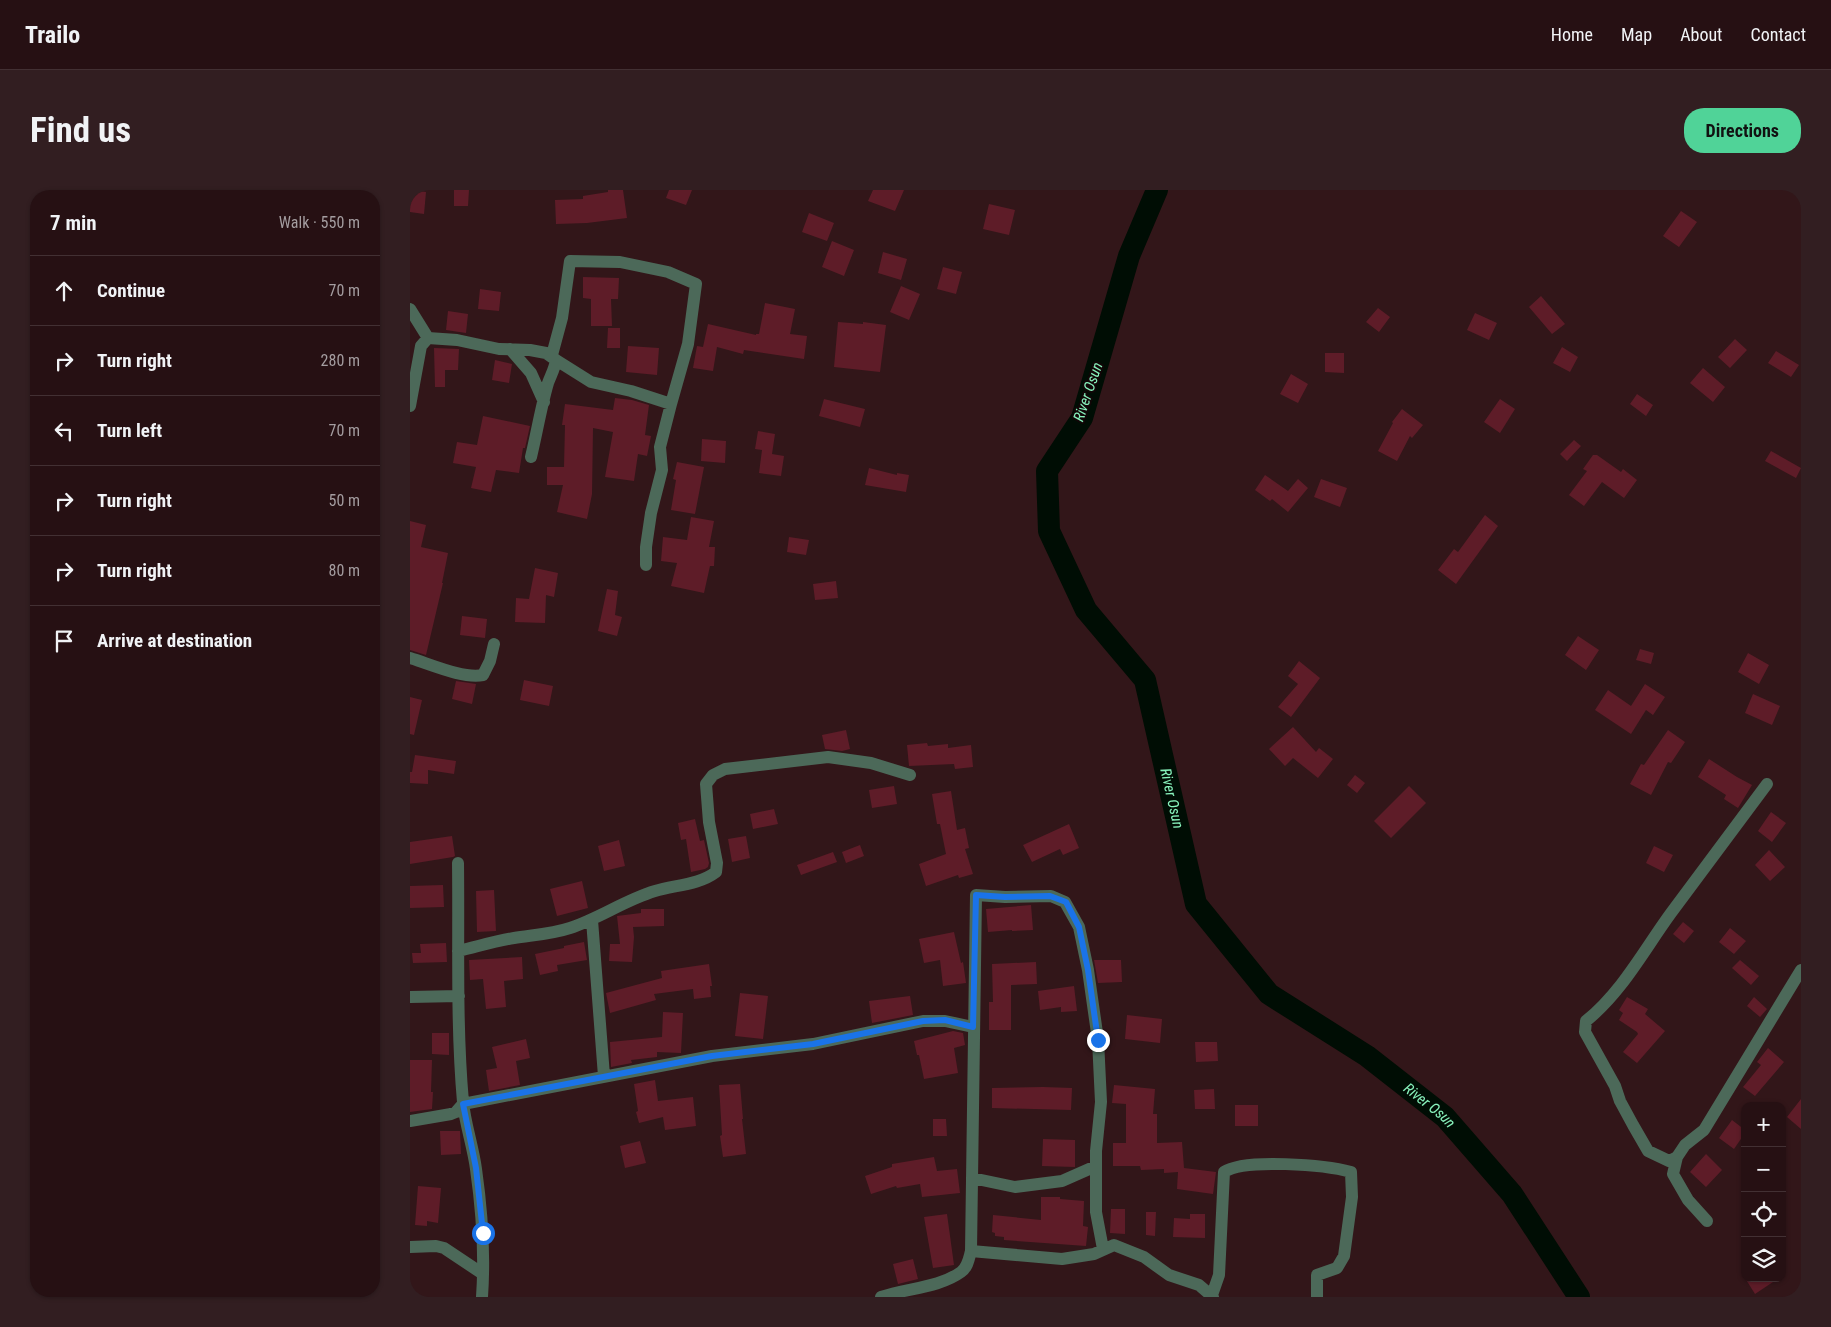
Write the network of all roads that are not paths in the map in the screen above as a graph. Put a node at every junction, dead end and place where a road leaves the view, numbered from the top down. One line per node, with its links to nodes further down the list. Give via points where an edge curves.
1 (410, 309): 2 (street)
2 (428, 338): 3 (street); 7 (street, via 421,346)
3 (510, 348): 4 (street); 5 (street, via 532,373)
4 (554, 358): 5 (street, via 556,365); 6 (street, via 591,382); 6 (street, via 570,260 620,262 668,272 696,284 688,344)
5 (544, 402): 8 (street)
6 (671, 404): 9 (street, via 660,448 662,470 651,513)
7 (410, 406)
8 (531, 457)
9 (646, 565)
10 (494, 644): 11 (street, via 490,661 480,675 462,674)
11 (410, 658)
12 (910, 775): 15 (street, via 871,763 828,757 725,769 713,774 706,784 716,872 706,880 633,899)
13 (1767, 784): 24 (street, via 1615,993 1586,1021 1585,1032 1648,1151 1669,1161)
14 (458, 863): 16 (street)
15 (592, 920): 16 (street, via 543,935 512,938); 21 (street)
16 (458, 952): 18 (street)
17 (1801, 970): 24 (street, via 1704,1130 1685,1145)
18 (459, 996): 19 (street); 22 (street)
19 (410, 997)
20 (973, 1027): 21 (street, via 945,1020 923,1021 813,1044 712,1056); 25 (street, via 976,895 1050,896 1066,902 1079,927 1098,1040 1101,1102); 26 (street)
21 (604, 1076): 22 (street)
22 (463, 1104): 23 (street, via 451,1114); 31 (street, via 476,1168 483,1233)
23 (410, 1121)
24 (1677, 1157): 27 (street, via 1674,1174 1688,1200)
25 (1096, 1166): 26 (street, via 1062,1181 1015,1187); 30 (street, via 1096,1212)
26 (972, 1178): 29 (street)
27 (1707, 1221)
28 (410, 1247): 31 (street, via 444,1248)
29 (971, 1250): 30 (street, via 1062,1258); 34 (street, via 968,1264 962,1271 942,1281)
30 (1103, 1250): 32 (street, via 1114,1245 1144,1257 1169,1275 1200,1285)
31 (482, 1274): 33 (street)
32 (1212, 1296): 35 (street, via 1219,1275 1224,1172 1230,1168 1300,1164 1351,1172 1352,1197 1344,1256 1337,1268 1316,1275)
33 (482, 1297)
34 (882, 1297)
35 (1317, 1297)

